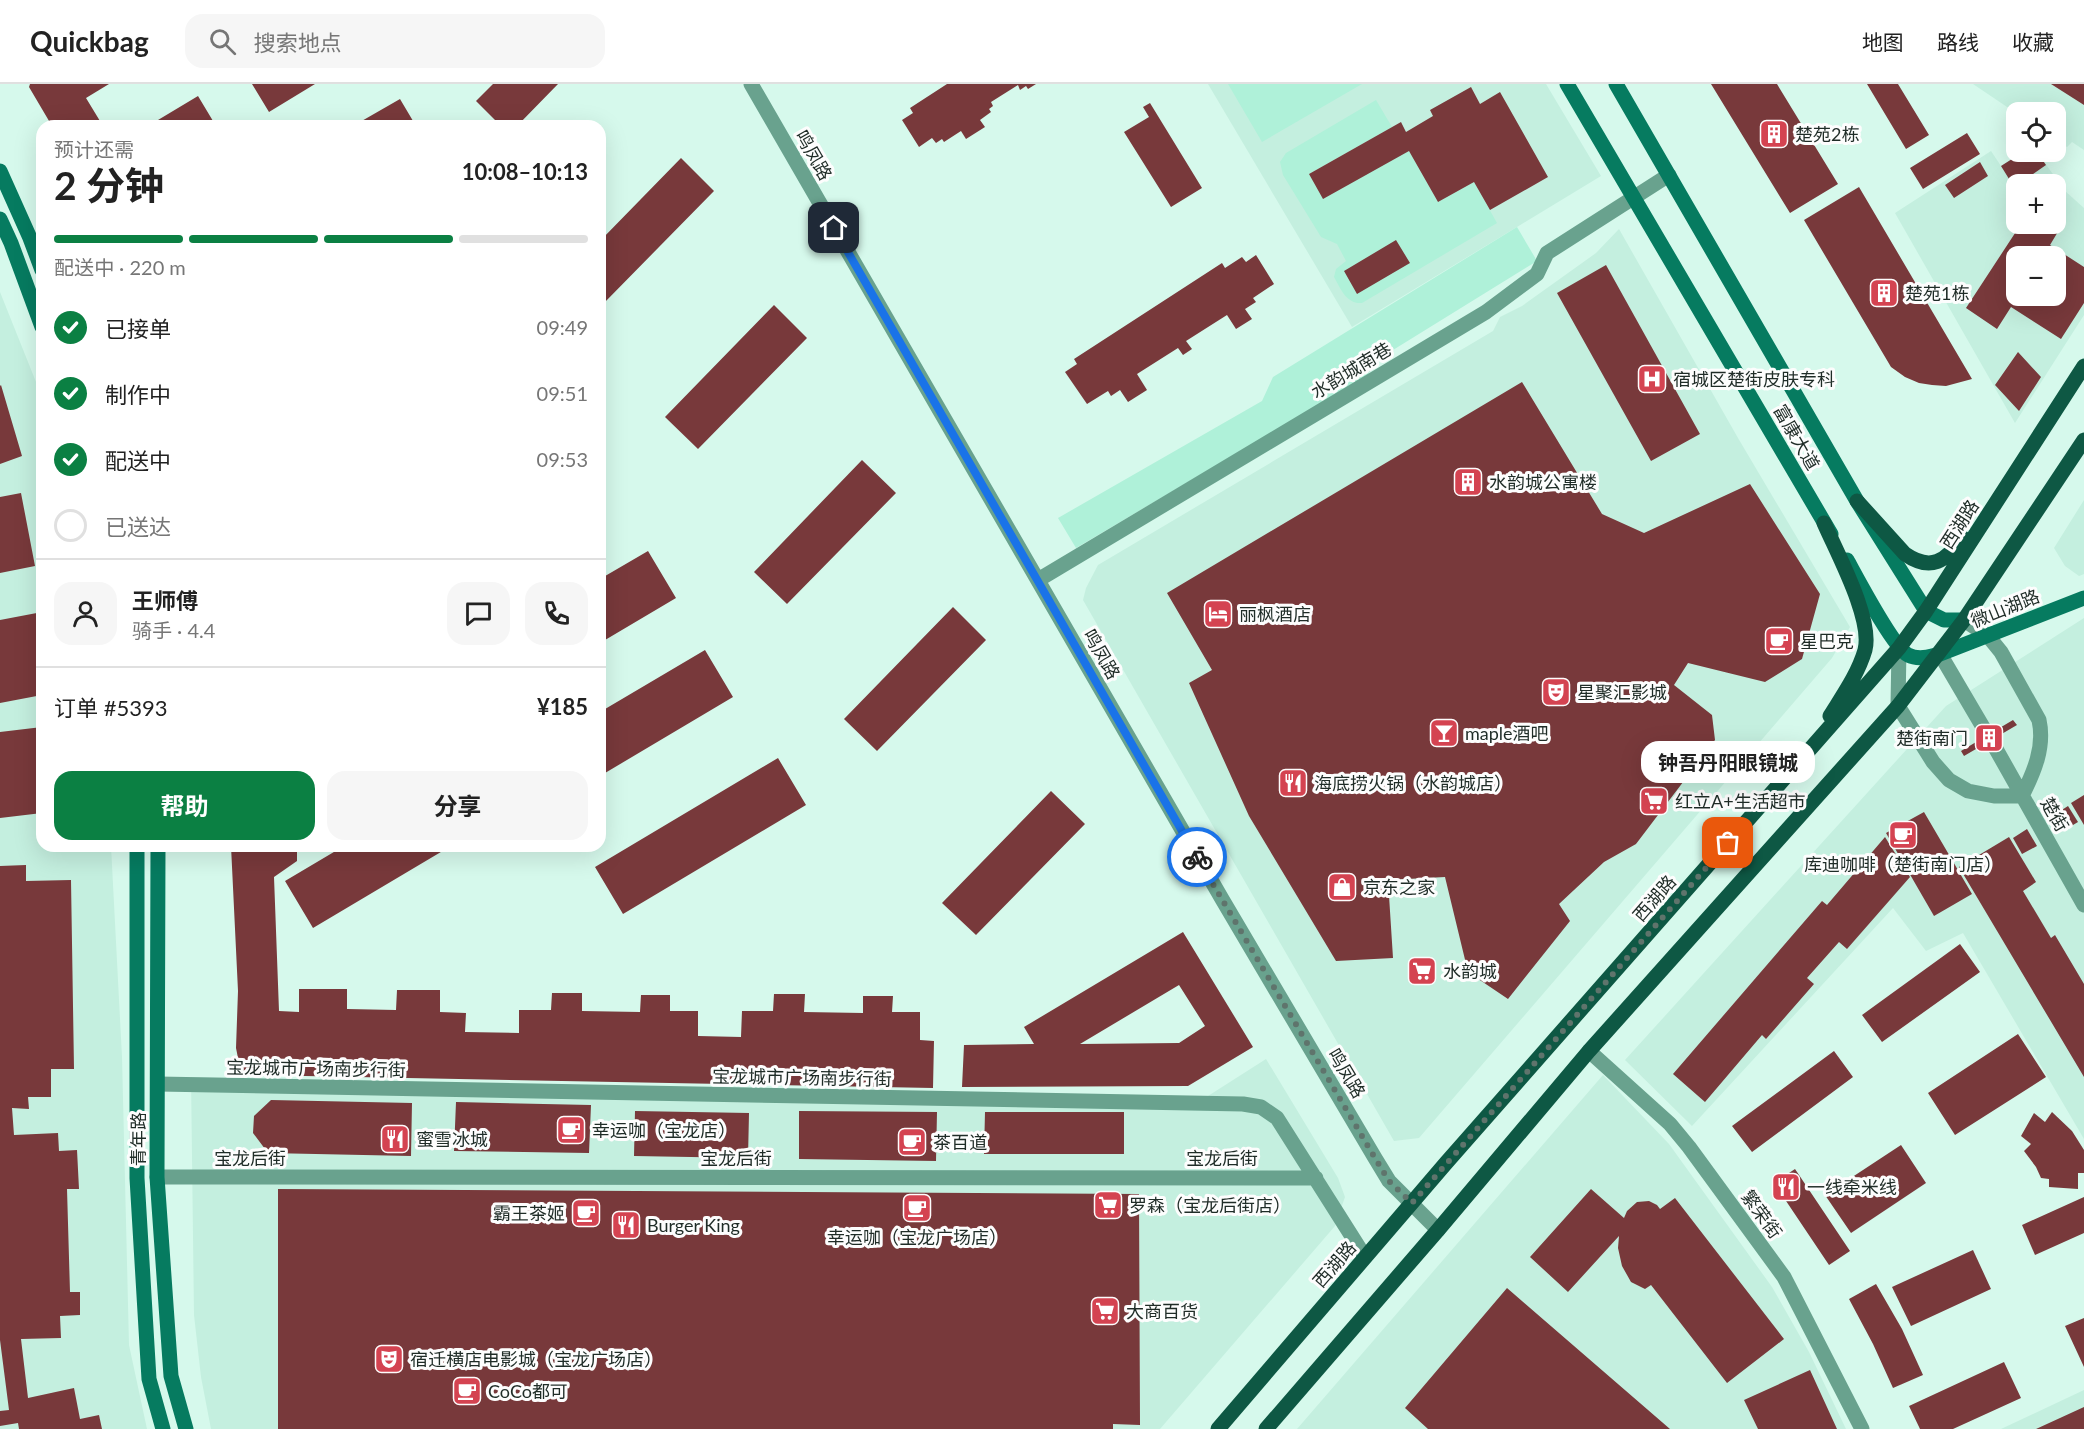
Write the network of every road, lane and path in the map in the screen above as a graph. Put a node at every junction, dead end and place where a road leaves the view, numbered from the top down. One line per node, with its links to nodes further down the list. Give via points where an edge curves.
1 (751, 84): 15 (street, 鸣凤路)
2 (1567, 84): 6 (street, 富康大道)
3 (1616, 84): 5 (street, 富康大道)
4 (0, 171): 8 (street)
5 (1669, 175): 6 (street, 水韵城南巷); 13 (street, 富康大道)
6 (1635, 197): 14 (street, 富康大道); 15 (street, 水韵城南巷, via 1547,253 1537,273 1486,312)
7 (0, 219): 9 (street)
8 (36, 254)
9 (36, 311)
10 (2084, 366): 12 (main road, 西湖路)
11 (2084, 440): 18 (main road)
12 (2017, 470): 13 (main road, via 1953,552 1928,564 1905,554); 17 (main road, 西湖路)
13 (1857, 501): 17 (street, 富康大道)
14 (1824, 523): 20 (street, 富康大道); 23 (main road, via 1861,612 1865,648 1849,685)
15 (1038, 580): 32 (street, 鸣凤路, via 1369,1148 1389,1181)
16 (2084, 598): 19 (street, 微山湖路)
17 (1926, 611): 18 (street, via 1944,620); 20 (main road, 西湖路)
18 (1964, 620): 19 (street); 21 (main road)
19 (1988, 636): 21 (street, 微山湖路); 24 (street, via 2001,652 2041,730 2033,774)
20 (1899, 648): 21 (street, via 1915,657); 22 (street); 23 (main road, 西湖路)
21 (1940, 654): 22 (main road); 24 (street, 楚街)
22 (1898, 706): 24 (street, via 1949,780 1968,791); 28 (main road)
23 (1806, 754): 32 (main road, 西湖路)
24 (2022, 796): 27 (street, 楚街)
25 (137, 852): 35 (street, 青年路, via 137,1178 149,1378)
26 (158, 852): 29 (street, 青年路)
27 (2084, 905)
28 (1589, 1051): 33 (main road); 39 (street, 繁荣街, via 1676,1132 1784,1277)
29 (158, 1084): 30 (street, 青年路); 31 (street, 宝龙城市广场南步行街, via 1243,1104 1261,1107 1277,1118)
30 (157, 1177): 31 (street, 宝龙后街); 36 (street, 青年路, via 171,1376)
31 (1316, 1178): 34 (street, 宝龙城市广场南步行街)
32 (1412, 1203): 33 (street, 鸣凤路); 34 (main road, 西湖路)
33 (1438, 1230): 38 (main road)
34 (1365, 1257): 37 (main road, 西湖路)
35 (163, 1429)
36 (186, 1429)
37 (1218, 1429)
38 (1266, 1429)
39 (1862, 1429)

